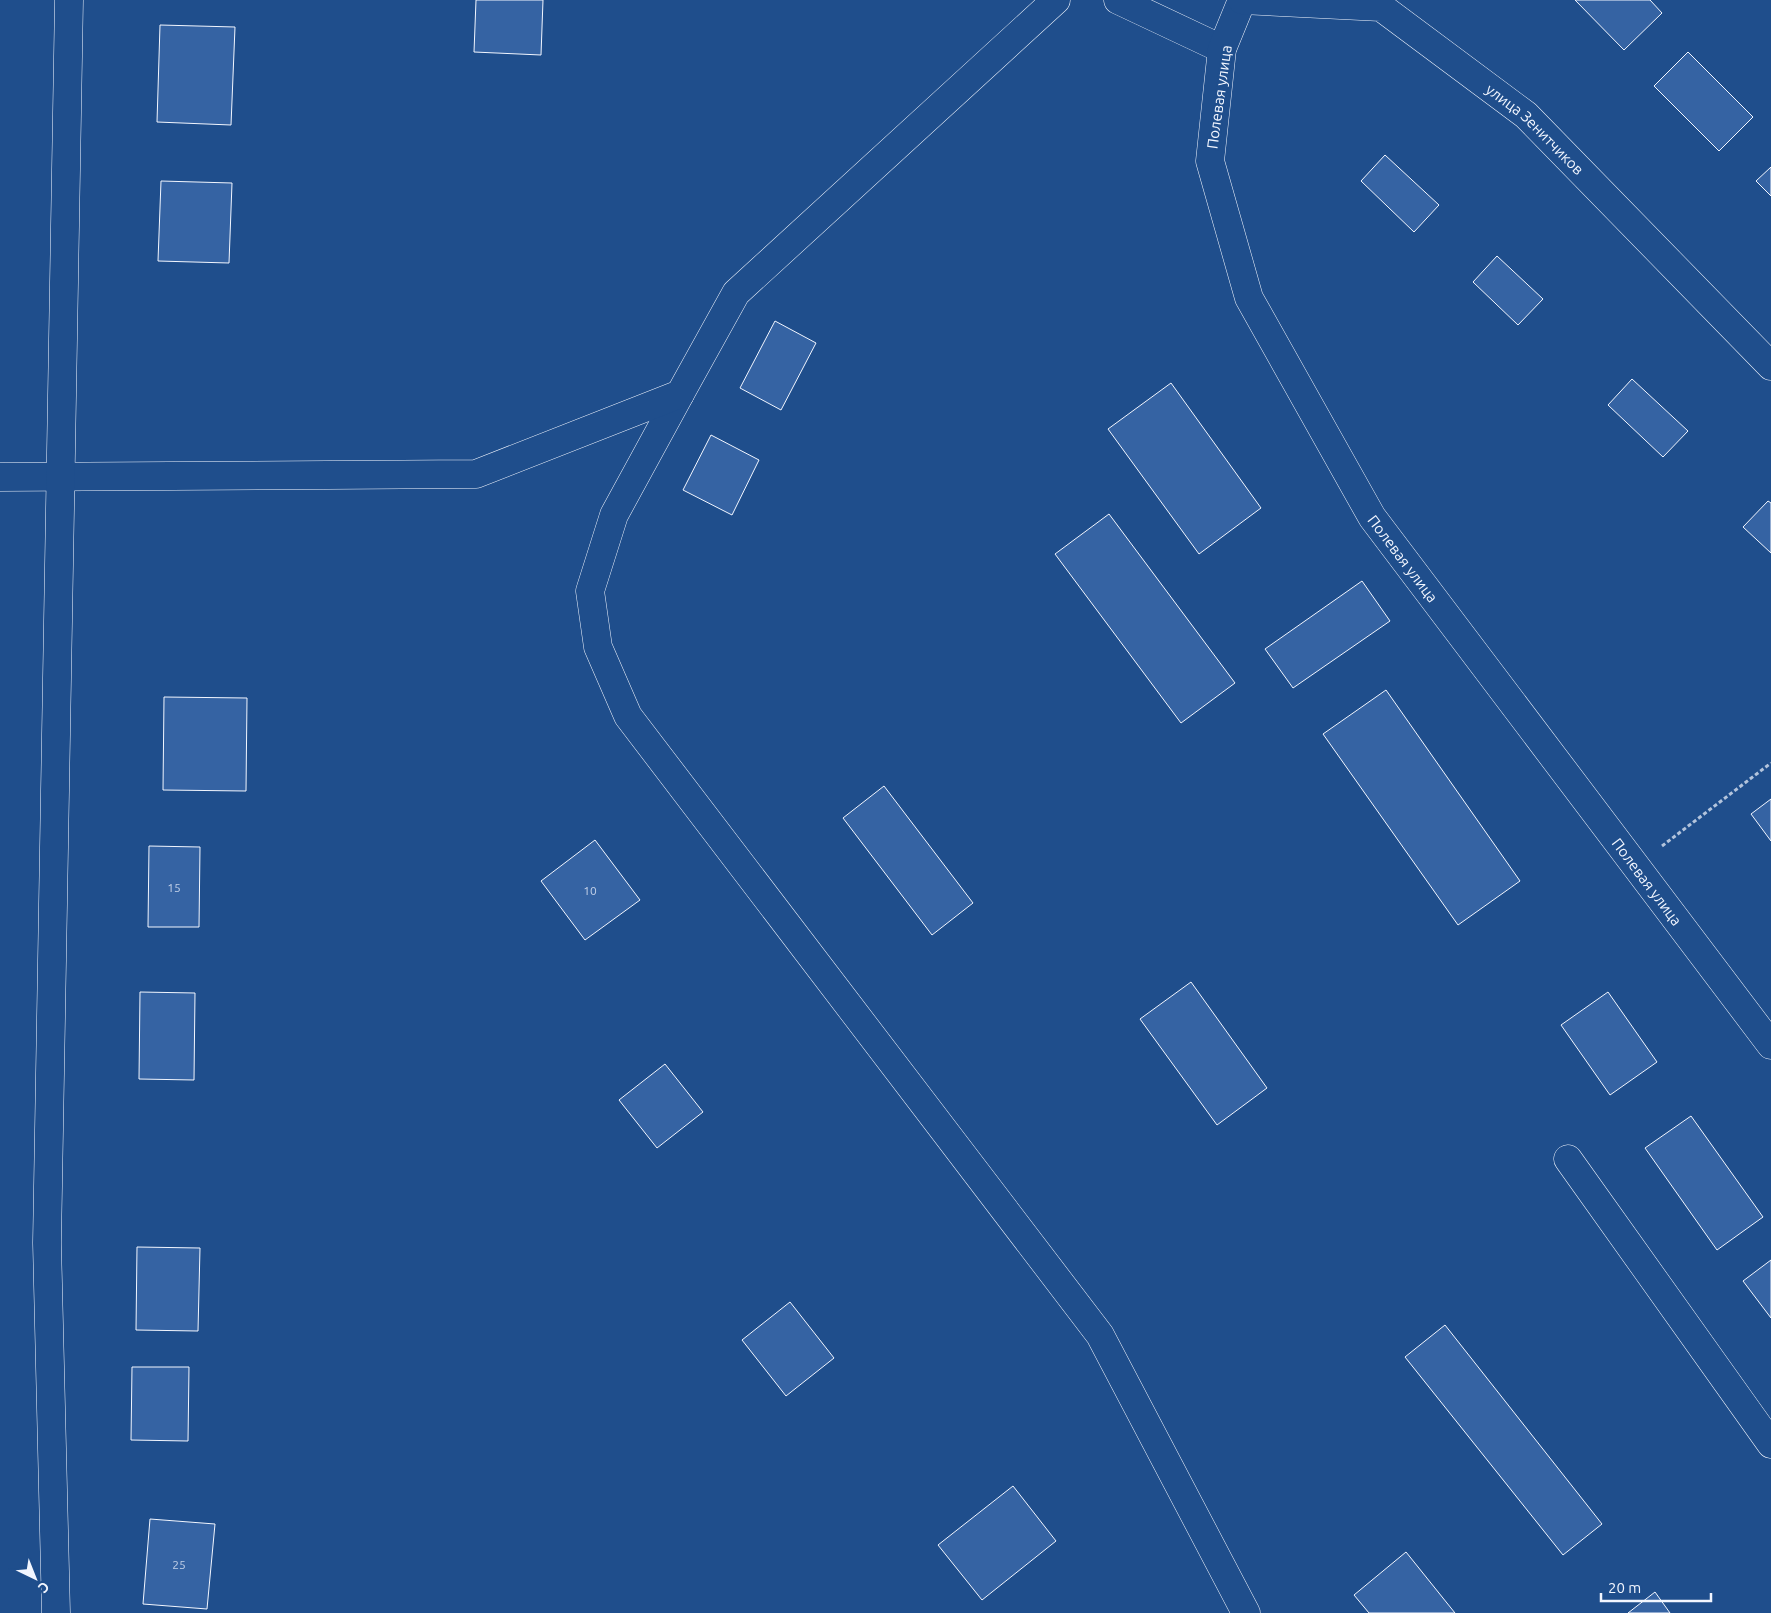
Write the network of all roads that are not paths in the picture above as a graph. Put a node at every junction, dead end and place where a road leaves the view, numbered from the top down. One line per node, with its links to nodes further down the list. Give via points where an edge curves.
1 (69, 0): 8 (street)
2 (1056, 0): 7 (street, via 736,293)
3 (1118, 0): 5 (street)
4 (1242, 0): 5 (street, Полевая улица); 6 (street, улица Зенитчиков, via 1381,7 1526,116)
5 (1222, 49): 10 (street, Полевая улица, via 1210,161 1249,298 1372,517)
6 (1771, 366)
7 (680, 394): 8 (street, via 476,474); 14 (street, via 614,515 590,590 598,647 628,716 1100,1335)
8 (61, 476): 9 (street); 13 (street, via 47,1243)
9 (0, 478)
10 (1771, 1045)
11 (1568, 1159): 12 (street)
12 (1771, 1444)
13 (56, 1613)
14 (1246, 1613)

